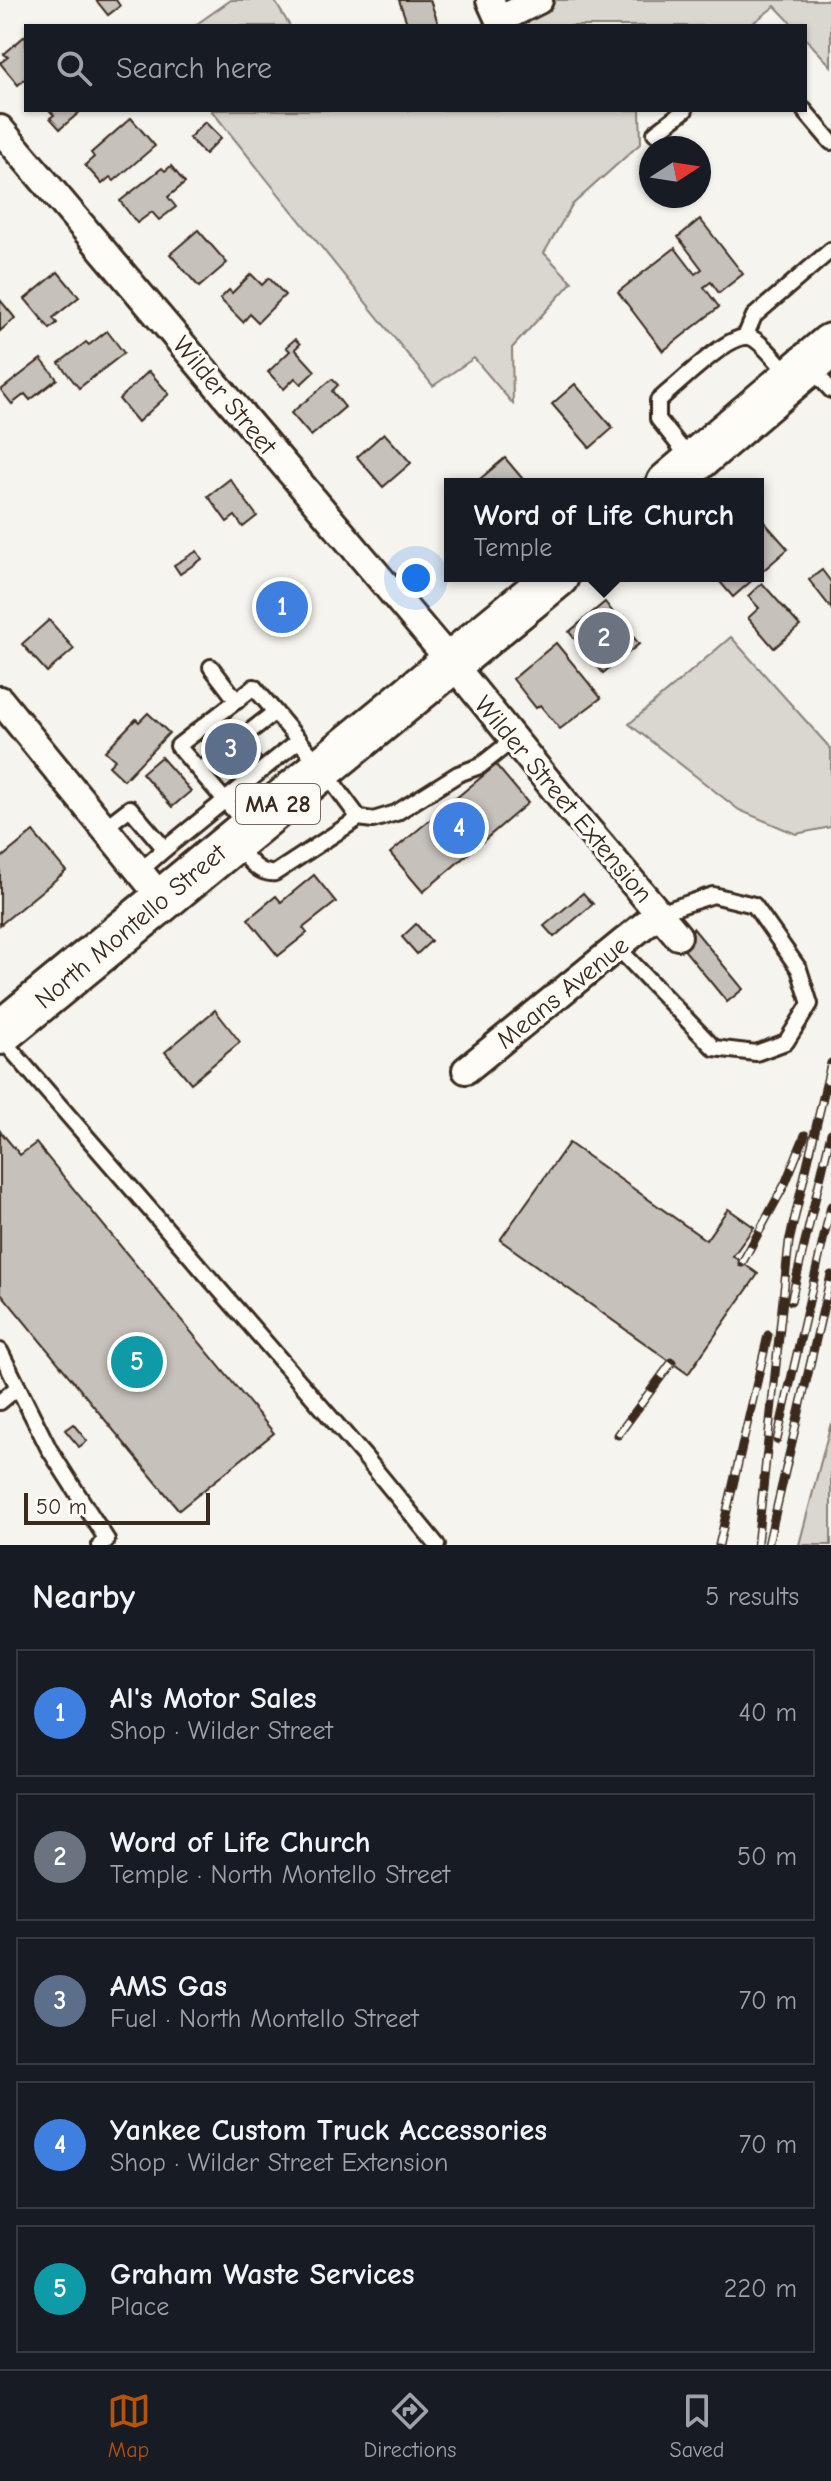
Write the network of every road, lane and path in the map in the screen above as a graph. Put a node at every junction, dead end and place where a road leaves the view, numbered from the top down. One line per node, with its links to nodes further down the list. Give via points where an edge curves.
1 (539, 0): 2 (street)
2 (494, 10)
3 (682, 112): 6 (lane)
4 (806, 112): 7 (lane)
5 (0, 129): 13 (street, Wilder Street)
6 (655, 133)
7 (831, 142)
8 (831, 250): 9 (lane, via 754,316)
9 (745, 337): 10 (lane); 11 (lane, via 733,338 658,401 658,419)
10 (815, 370): 11 (main road)
11 (680, 473)
12 (550, 582): 13 (main road, North Montello Street / MA 28)
13 (451, 662): 19 (street, Wilder Street Extension); 20 (main road, North Montello Street / MA 28)
14 (211, 667): 16 (lane)
15 (0, 700): 25 (street)
16 (237, 701): 17 (lane, via 254,687); 22 (lane, via 178,746)
17 (275, 712): 18 (lane); 20 (lane)
18 (244, 736)
19 (514, 739): 23 (lane, via 480,766 396,813); 28 (street, Wilder Street Extension)
20 (310, 754): 23 (lane); 24 (main road, North Montello Street / MA 28)
21 (215, 758): 22 (lane)
22 (200, 771): 24 (lane)
23 (359, 818): 24 (lane, via 270,875 259,870)
24 (235, 823): 26 (lane); 27 (main road, North Montello Street / MA 28)
25 (104, 828): 26 (lane, via 130,808); 27 (street)
26 (165, 849): 27 (lane)
27 (151, 885): 31 (main road, North Montello Street / MA 28)
28 (659, 913): 29 (street, Wilder Street Extension); 30 (street, Means Avenue); 30 (lane, via 713,895 754,905 799,969 810,1004 786,1042 756,1053 714,1048)
29 (678, 936)
30 (617, 947): 32 (street, Means Avenue)
31 (0, 1035): 37 (lane)
32 (466, 1070)
33 (0, 1351): 34 (lane)
34 (18, 1387): 35 (lane); 36 (lane, via 49,1449 107,1540)
35 (0, 1402)
36 (100, 1545)
37 (437, 1545)

